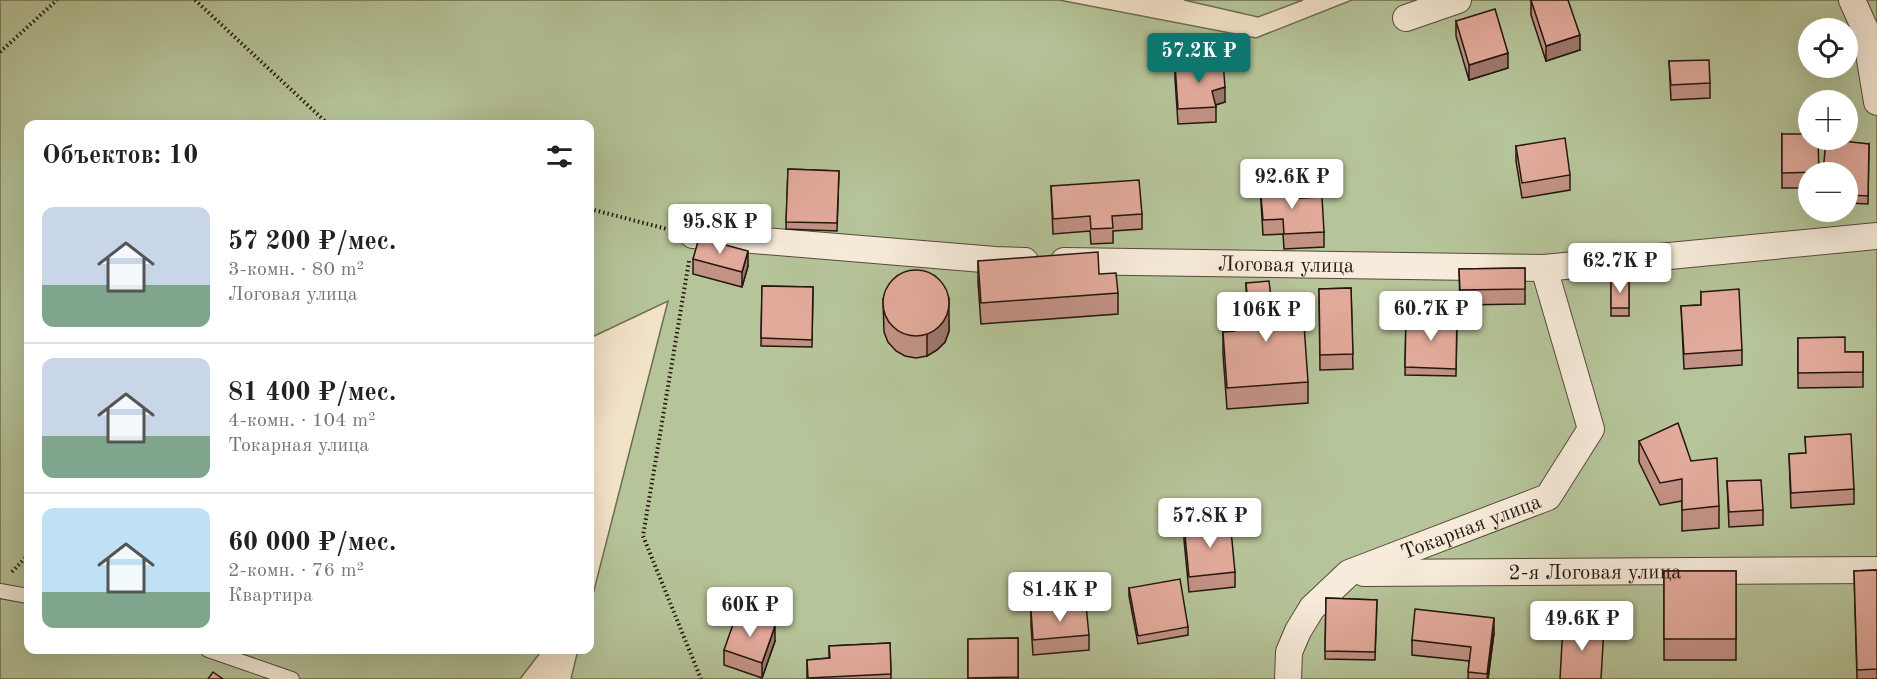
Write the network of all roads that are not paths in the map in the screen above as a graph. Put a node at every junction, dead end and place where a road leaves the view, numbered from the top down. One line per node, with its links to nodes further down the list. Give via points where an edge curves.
1 (1458, 0): 3 (street)
2 (1852, 0): 4 (street, via 1866,29)
3 (1406, 18)
4 (1877, 102)
5 (693, 236): 7 (street, Логовая улица, via 995,260)
6 (1877, 236): 7 (street, Логовая улица)
7 (1544, 268): 9 (street, Токарная улица, via 1591,429 1548,497)
8 (1877, 570): 9 (street, 2-я Логовая улица)
9 (1349, 573): 14 (street, Токарная улица, via 1312,608 1298,631 1289,652)
10 (0, 591): 11 (lane)
11 (24, 595)
12 (220, 654): 13 (lane)
13 (292, 679)
14 (1288, 679)

